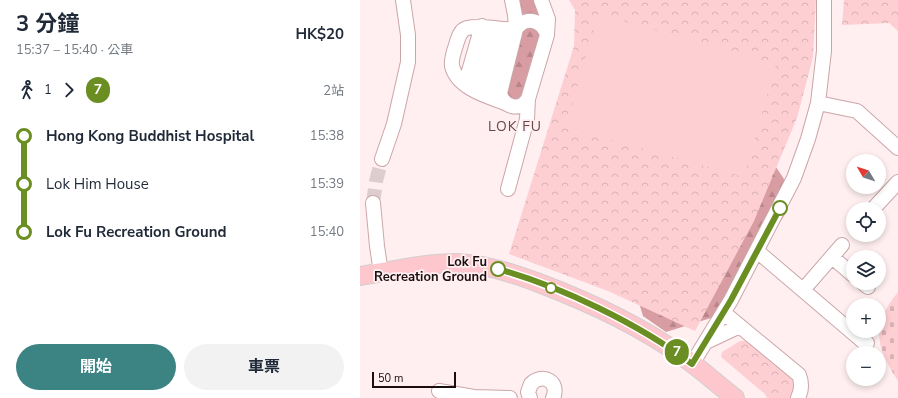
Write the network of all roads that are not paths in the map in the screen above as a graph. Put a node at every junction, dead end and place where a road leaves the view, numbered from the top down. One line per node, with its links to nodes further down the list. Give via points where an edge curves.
1 (402, 0): 11 (street, via 408,35 408,62 394,124)
2 (512, 0): 5 (street, via 515,15)
3 (541, 0): 6 (street, via 548,19)
4 (824, 0): 9 (street, via 824,51)
5 (499, 28): 6 (street, via 530,20 542,25); 7 (street); 7 (street); 7 (street, via 465,28 458,35 452,56 452,66 459,80 481,94)
6 (547, 35): 8 (street)
7 (488, 90): 8 (street, via 514,107 524,104)
8 (528, 99): 13 (street, via 528,114)
9 (818, 103): 10 (street, via 857,112); 17 (street, via 794,178)
10 (898, 148)
11 (382, 159)
12 (898, 182): 14 (street)
13 (508, 189)
14 (880, 202)
15 (374, 203): 20 (street)
16 (842, 245): 18 (street)
17 (757, 251): 22 (street); 23 (street)
18 (832, 257): 19 (street); 22 (street)
19 (846, 268)
20 (381, 273): 21 (main road); 27 (main road, via 457,263 511,273 596,307 645,332)
21 (360, 276)
22 (803, 290): 26 (street)
23 (724, 313): 24 (street); 25 (street)
24 (740, 326): 25 (street); 33 (street, via 799,375 801,389)
25 (706, 342): 27 (street)
26 (867, 343)
27 (692, 364): 32 (main road)
28 (439, 391): 29 (street, via 474,397)
29 (510, 398)
30 (526, 398): 31 (street, via 530,384 538,378 547,379 554,386)
31 (553, 398)
32 (734, 398)
33 (798, 398)

